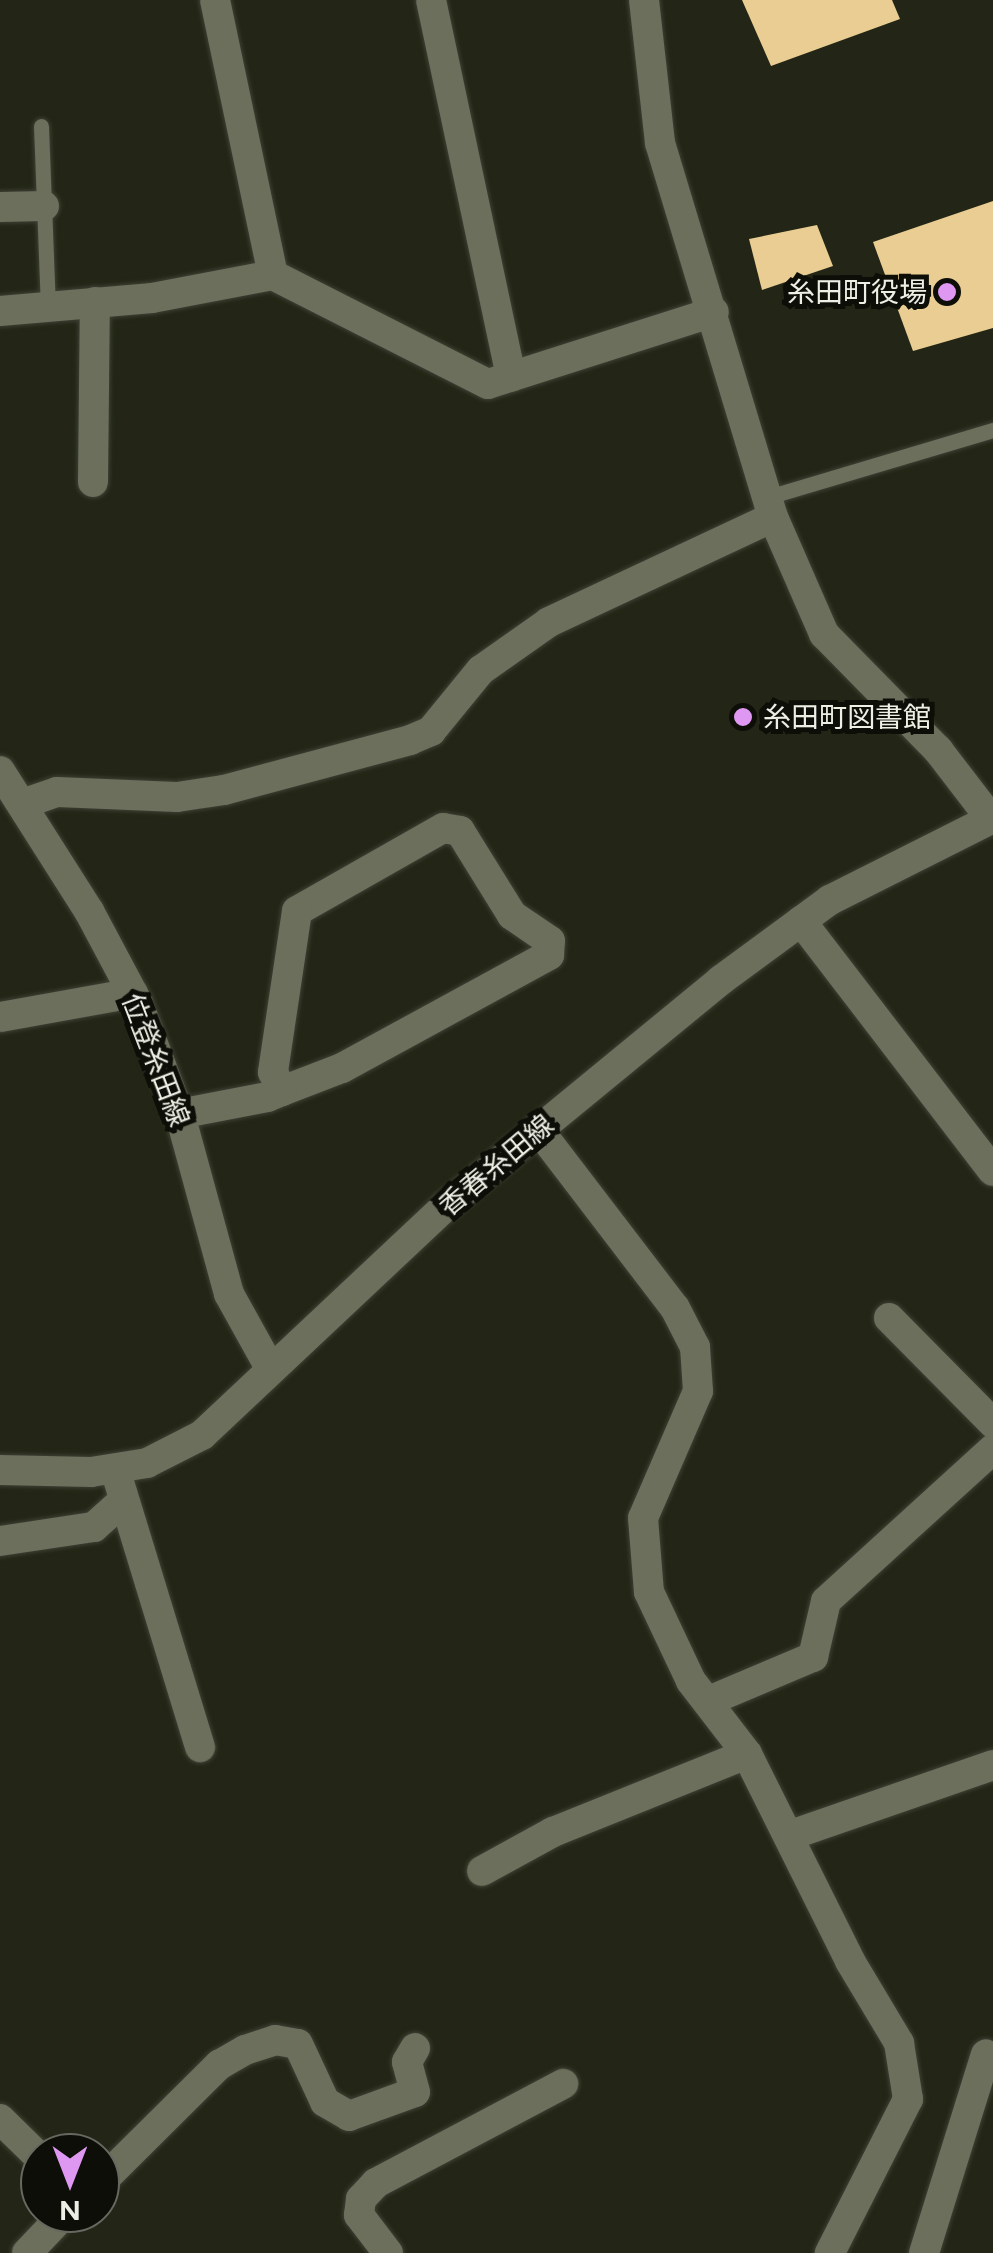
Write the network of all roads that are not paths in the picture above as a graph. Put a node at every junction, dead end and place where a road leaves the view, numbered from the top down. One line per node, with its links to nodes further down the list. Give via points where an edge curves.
1 (215, 0): 7 (street)
2 (432, 0): 12 (street)
3 (644, 0): 11 (street, via 660,143)
4 (41, 126): 5 (lane)
5 (44, 206): 6 (street); 9 (lane)
6 (0, 207)
7 (272, 275): 8 (street); 12 (street, via 474,383)
8 (95, 302): 9 (street); 14 (street)
9 (48, 306): 10 (street)
10 (0, 311)
11 (714, 312): 12 (street); 15 (street)
12 (511, 377)
13 (993, 430): 15 (lane)
14 (93, 482)
15 (771, 507): 17 (street, via 549,622 481,670 432,732 224,790 177,797 57,792); 18 (street, via 824,634 938,750)
16 (0, 771): 17 (street, 位登糸田線)
17 (25, 803): 20 (street, 位登糸田線)
18 (992, 819): 19 (street, 香春糸田線, via 830,900)
19 (801, 922): 24 (street, 香春糸田線); 25 (street)
20 (133, 993): 21 (street); 23 (street, 位登糸田線)
21 (0, 1018)
22 (282, 1091): 22 (street, via 342,1068 549,955 550,941 512,915 460,831 443,828 297,910 274,1072); 23 (street)
23 (179, 1114): 27 (street, 位登糸田線, via 229,1294)
24 (538, 1129): 27 (street, 香春糸田線); 34 (street, via 675,1308 695,1347 698,1391 643,1518 641,1554 649,1592 690,1682)
25 (993, 1171)
26 (889, 1318): 28 (street)
27 (270, 1368): 30 (street, 香春糸田線, via 202,1435 147,1463)
28 (993, 1422)
29 (993, 1449): 34 (street, via 826,1602 813,1657)
30 (115, 1469): 31 (street, 香春糸田線); 32 (street)
31 (0, 1470)
32 (124, 1500): 33 (street, via 94,1527); 35 (street)
33 (0, 1542)
34 (711, 1700): 36 (street)
35 (200, 1747)
36 (747, 1754): 38 (street); 39 (street, via 553,1832)
37 (993, 1766): 38 (street)
38 (791, 1835): 49 (street, via 850,1961 899,2043 908,2099)
39 (482, 1872)
40 (414, 2048): 45 (street, via 407,2062 414,2092 350,2116 325,2102 298,2044 275,2040 245,2050 219,2065)
41 (986, 2054): 50 (street)
42 (563, 2084): 48 (street, via 376,2183 359,2215)
43 (0, 2119): 44 (street)
44 (20, 2138)
45 (120, 2163)
46 (46, 2233): 47 (street)
47 (27, 2253)
48 (388, 2253)
49 (830, 2253)
50 (924, 2253)

